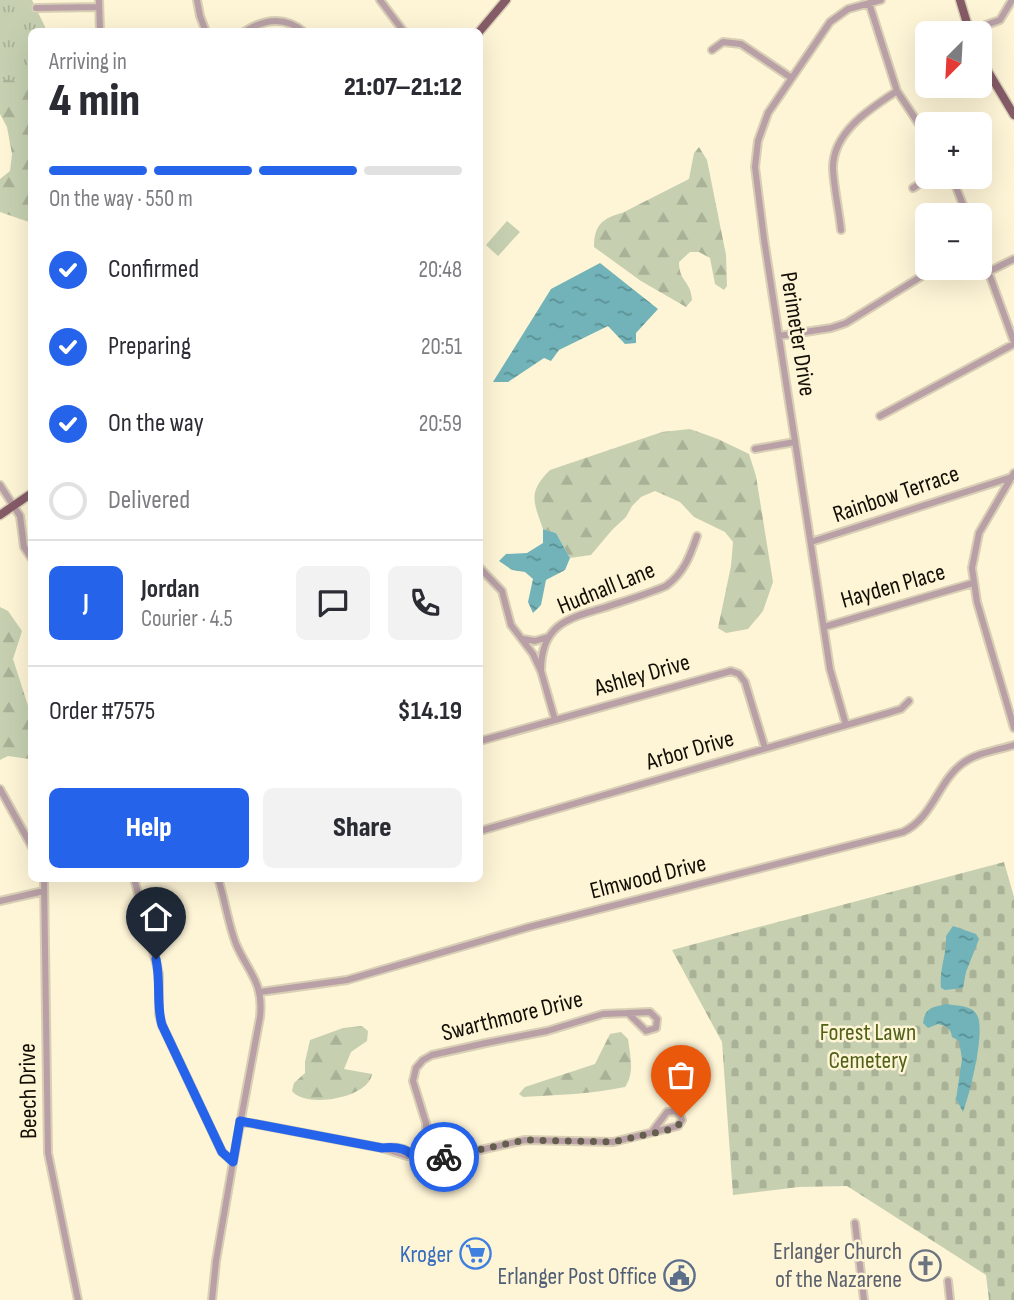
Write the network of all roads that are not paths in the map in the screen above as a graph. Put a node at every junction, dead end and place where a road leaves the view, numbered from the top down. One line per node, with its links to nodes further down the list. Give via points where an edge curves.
1 (197, 0): 13 (street)
2 (380, 0): 16 (street)
3 (506, 0): 17 (main road)
4 (881, 0): 8 (street, Perimeter Drive)
5 (960, 0): 10 (main road)
6 (1012, 0): 11 (street, via 1000,20)
7 (99, 3): 9 (street); 12 (street)
8 (869, 3): 19 (street, Perimeter Drive, via 833,18); 21 (street)
9 (36, 8)
10 (967, 21)
11 (992, 23)
12 (100, 28)
13 (204, 28)
14 (251, 28): 15 (street, via 274,20)
15 (298, 28)
16 (398, 28)
17 (482, 28)
18 (712, 50): 19 (street, via 723,42 741,44)
19 (790, 77): 29 (street, Perimeter Drive, via 764,123 755,167)
20 (992, 78): 22 (main road)
21 (897, 91): 23 (street); 24 (street, via 858,118 839,146 833,170)
22 (1014, 115)
23 (915, 118)
24 (841, 230)
25 (1014, 258): 26 (street)
26 (992, 270)
27 (916, 280): 29 (street, via 846,323)
28 (991, 280): 30 (street)
29 (779, 336): 32 (street, Perimeter Drive)
30 (1014, 343): 31 (street)
31 (880, 416)
32 (795, 442): 33 (street); 42 (street, Perimeter Drive)
33 (755, 449)
34 (1013, 475): 35 (street, Rainbow Terrace); 37 (street)
35 (993, 482): 37 (street, Rainbow Terrace); 42 (street, Rainbow Terrace)
36 (0, 485): 39 (street)
37 (1002, 494): 45 (street, via 975,542)
38 (28, 496): 39 (main road)
39 (15, 505): 40 (main road); 43 (street)
40 (0, 516)
41 (696, 536): 47 (street, Hudnall Lane, via 689,560 666,586 573,617)
42 (811, 542): 46 (street, Perimeter Drive)
43 (28, 553)
44 (483, 571): 48 (street, Hudnall Lane, via 502,591 509,621)
45 (973, 583): 46 (street, Hayden Place); 53 (street)
46 (824, 627): 52 (street, Perimeter Drive)
47 (548, 637): 48 (street, Hudnall Lane); 49 (street, Hudnall Lane)
48 (521, 638): 49 (street, Hudnall Lane)
49 (541, 671): 51 (street, Hudnall Lane)
50 (909, 701): 52 (street, Arbor Drive, via 901,709)
51 (555, 720): 54 (street, Ashley Drive); 56 (street, Ashley Drive, via 731,671 745,682)
52 (846, 725): 56 (street, Arbor Drive)
53 (1014, 728)
54 (483, 740)
55 (1014, 745): 65 (street, Elmwood Drive, via 960,764 917,823 903,832 552,921 346,980)
56 (765, 748): 58 (street, Arbor Drive)
57 (0, 789): 59 (street)
58 (483, 830)
59 (28, 840)
60 (44, 882): 63 (street, Beech Drive)
61 (135, 882): 70 (street, via 159,974 162,1025 222,1152)
62 (219, 882): 65 (street, via 236,944)
63 (44, 891): 64 (street); 73 (street, Beech Drive, via 48,1153)
64 (0, 901)
65 (260, 992): 67 (street, via 261,1017)
66 (628, 1013): 66 (street, Swarthmore Drive, via 646,1031 656,1028 657,1019 650,1012); 69 (street, Swarthmore Drive, via 603,1014 423,1060 413,1081 426,1124)
67 (240, 1121): 69 (street, via 407,1156); 70 (street)
68 (652, 1132): 68 (street, via 678,1126 680,1115 667,1112); 69 (street, via 598,1143 525,1140 462,1154)
69 (427, 1156)
70 (233, 1162): 74 (street)
71 (855, 1223): 75 (street)
72 (948, 1281): 76 (street)
73 (78, 1300)
74 (212, 1300)
75 (864, 1300)
76 (950, 1300)

